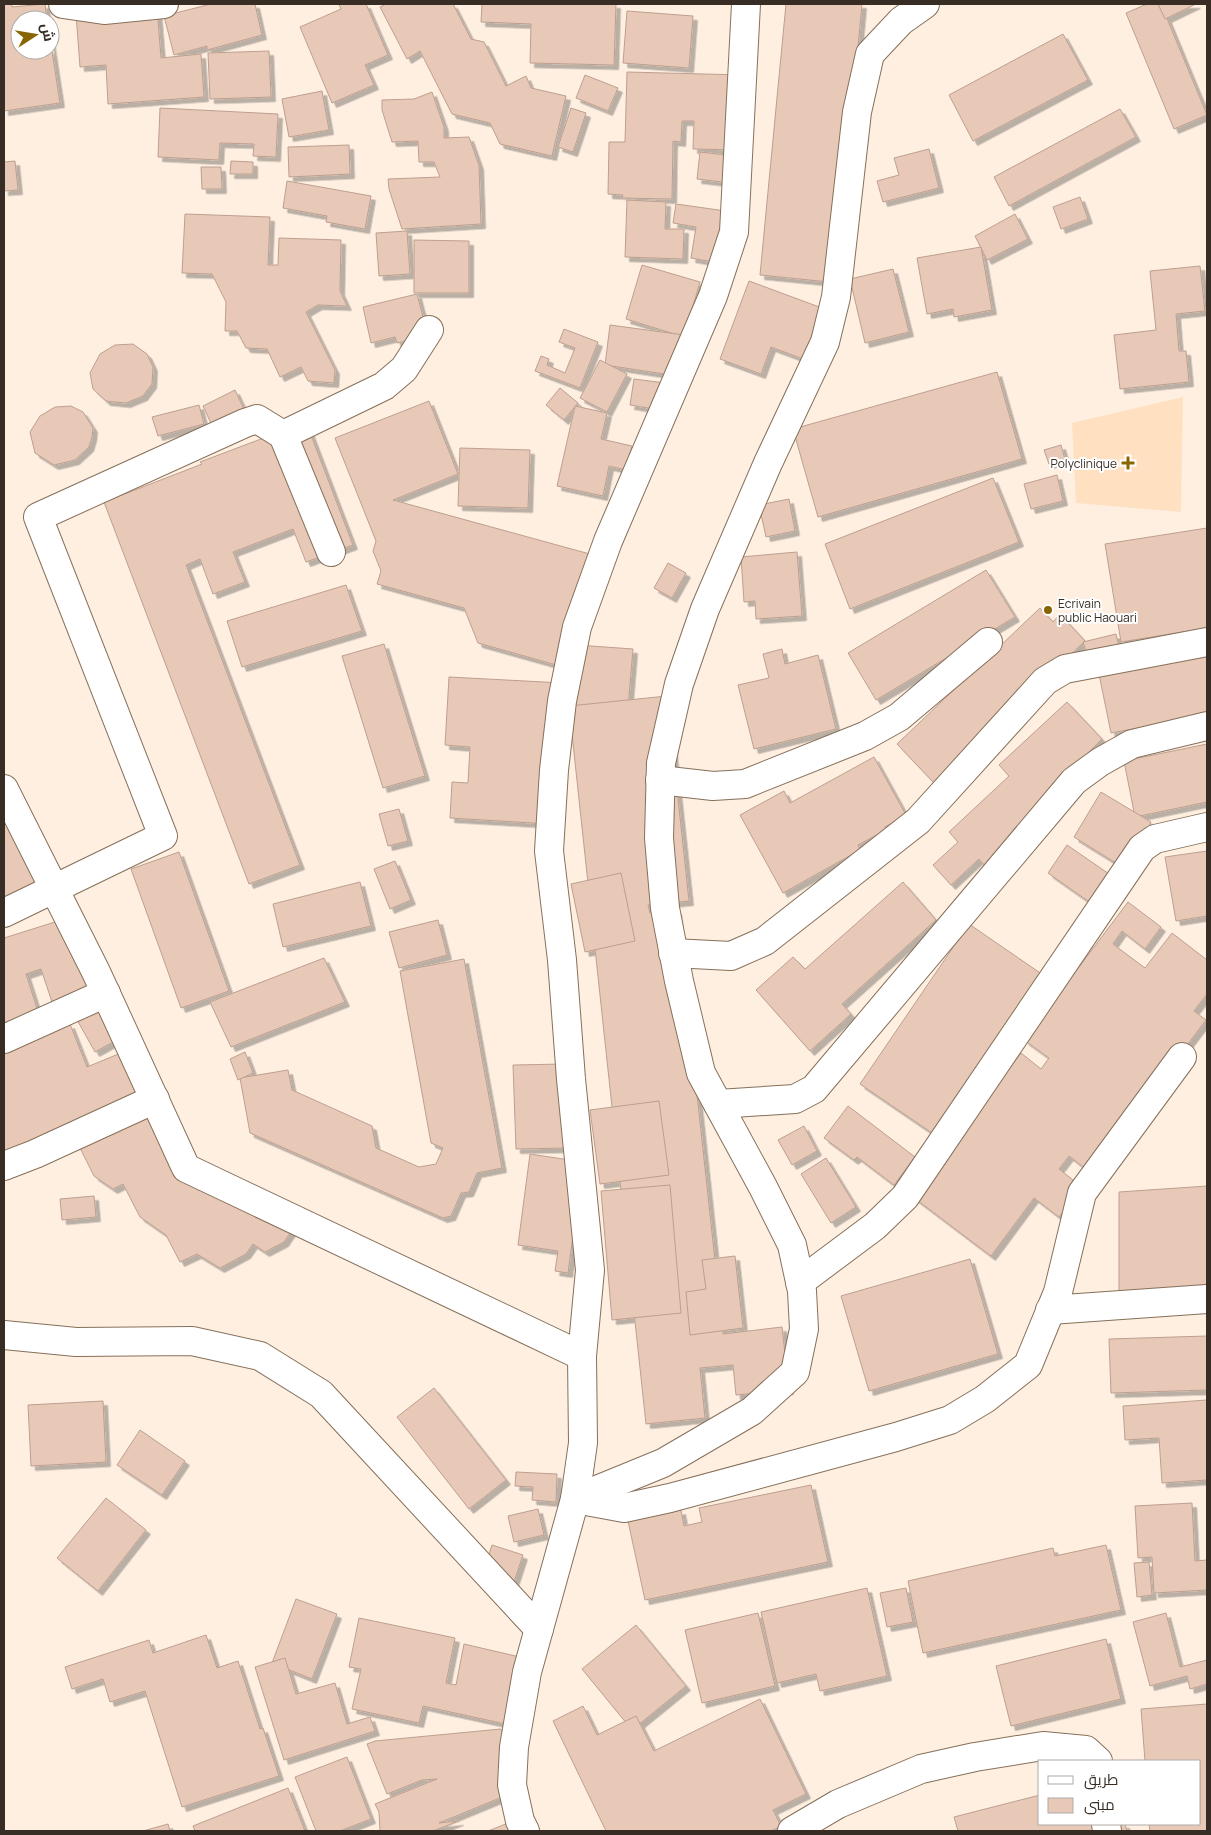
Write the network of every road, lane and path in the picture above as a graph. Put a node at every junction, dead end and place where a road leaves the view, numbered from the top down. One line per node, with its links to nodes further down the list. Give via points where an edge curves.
1 (64, 4): 2 (street, via 104,10)
2 (164, 4)
3 (746, 4): 27 (street, via 734,232 713,296 608,541 577,627 562,701 549,851 590,1270)
4 (925, 4): 11 (street, via 901,21 870,54 857,112 836,297 824,342 705,609 679,684)
5 (429, 330): 6 (street, via 404,369 384,386)
6 (283, 435): 7 (street); 14 (street, via 257,419 245,423 38,517 163,836)
7 (331, 552)
8 (988, 642): 11 (street, via 899,717 865,736 745,784 713,786)
9 (1207, 642): 16 (street, via 1065,669 1045,681 918,821 765,941 731,956)
10 (1207, 726): 21 (street, via 1132,744 1074,781 814,1089 795,1099)
11 (660, 780): 16 (street, via 664,908)
12 (4, 789): 14 (street)
13 (1207, 827): 23 (street, via 1155,839 1142,848 905,1197 875,1226)
14 (54, 889): 15 (street); 17 (street)
15 (4, 913)
16 (673, 953): 21 (street, via 701,1073)
17 (106, 993): 18 (street); 20 (street)
18 (4, 1039)
19 (1182, 1057): 25 (street, via 1082,1194 1058,1292)
20 (155, 1100): 22 (street); 27 (street, via 186,1168)
21 (718, 1104): 23 (street, via 792,1245)
22 (4, 1166)
23 (800, 1282): 28 (street, via 804,1329 795,1372 752,1411 663,1463)
24 (1207, 1299): 25 (street)
25 (1050, 1310): 28 (street, via 1028,1365 985,1399 950,1420 624,1508)
26 (4, 1336): 29 (street, via 76,1342 192,1341 260,1356 321,1394)
27 (582, 1356): 28 (street, via 583,1443)
28 (575, 1499): 29 (street)
29 (539, 1629): 31 (street, via 527,1672 514,1747 512,1785)
30 (1097, 1760): 32 (street, via 1086,1750 1043,1746 921,1769 838,1804)
31 (525, 1831)
32 (792, 1831)

